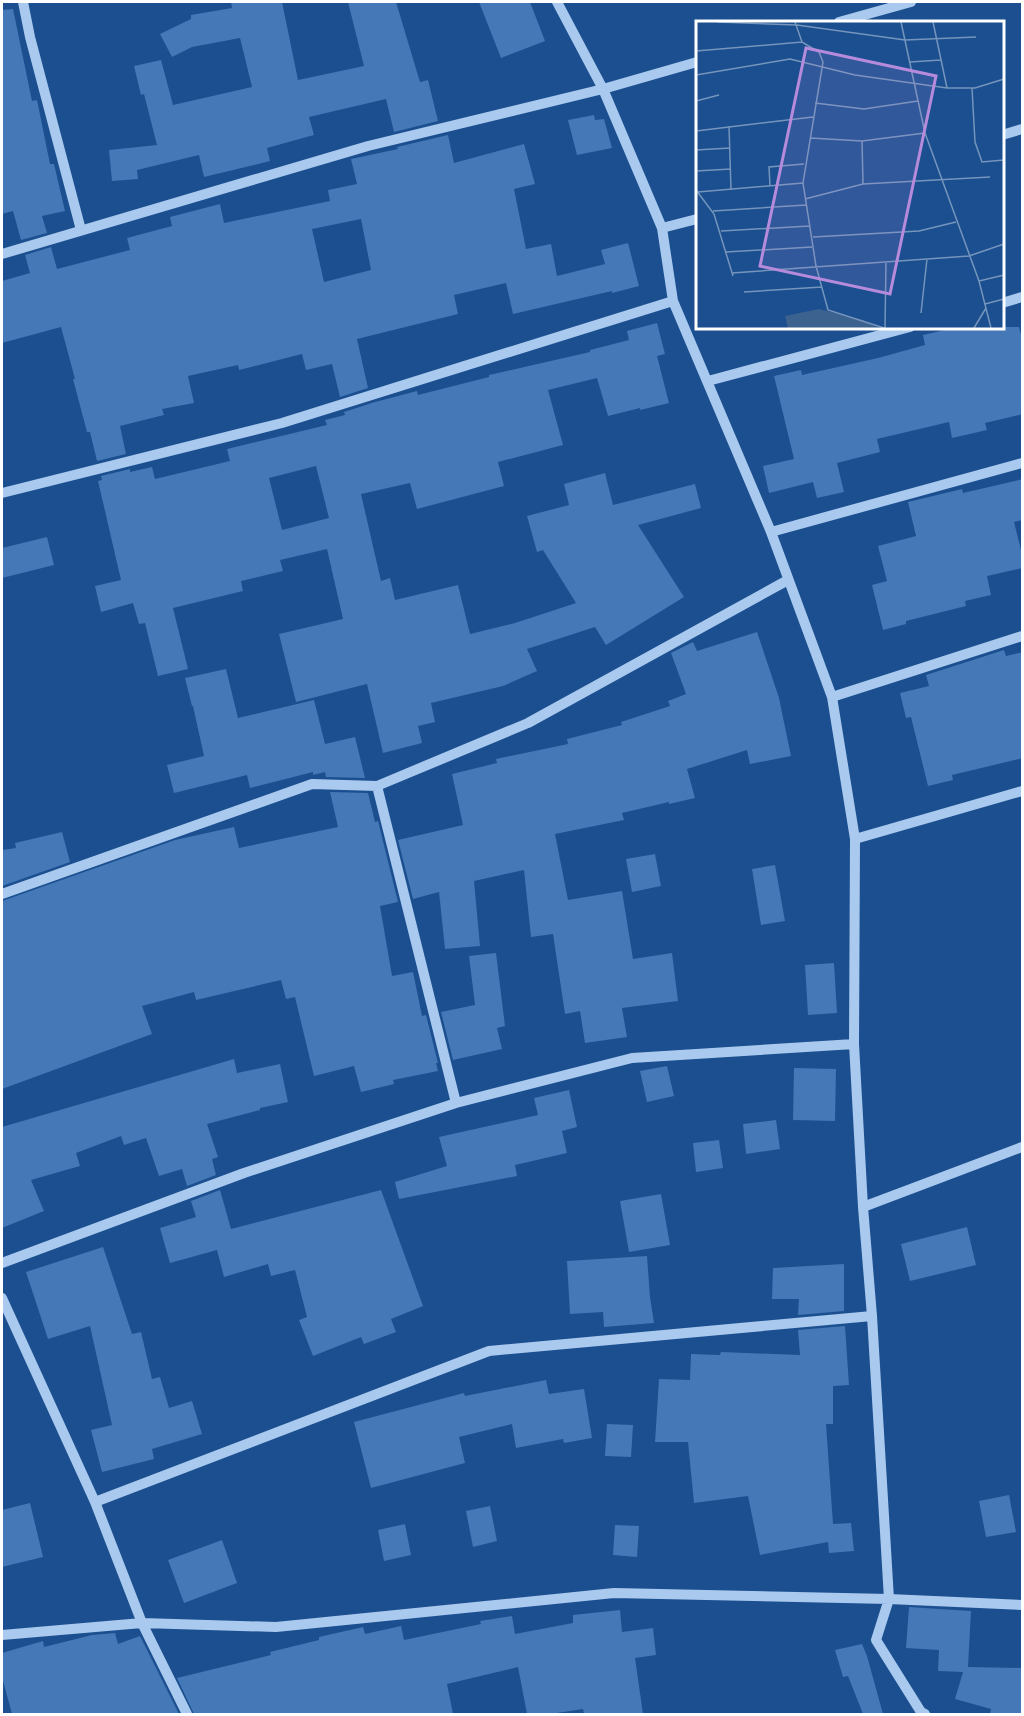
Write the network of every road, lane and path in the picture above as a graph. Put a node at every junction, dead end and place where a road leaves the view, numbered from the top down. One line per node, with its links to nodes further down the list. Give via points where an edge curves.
1 (22, 2): 11 (street)
2 (557, 2): 6 (street)
3 (911, 2): 4 (street)
4 (843, 21)
5 (696, 62): 6 (street)
6 (603, 89): 10 (street); 11 (street, via 368,146)
7 (1023, 129): 8 (street)
8 (1003, 135)
9 (696, 219): 10 (street)
10 (662, 228): 14 (street)
11 (81, 230): 12 (street)
12 (2, 254)
13 (1023, 297): 15 (street)
14 (673, 300): 17 (street); 19 (street, via 282,423)
15 (1003, 303)
16 (906, 328): 17 (street)
17 (708, 381): 20 (street)
18 (1023, 463): 20 (street)
19 (2, 493)
20 (771, 532): 21 (street)
21 (788, 580): 23 (street); 24 (street, via 528,723)
22 (1023, 636): 23 (street)
23 (832, 696): 26 (street)
24 (377, 786): 27 (street, via 312,784); 29 (street)
25 (1023, 791): 26 (street)
26 (855, 839): 28 (street)
27 (2, 894)
28 (854, 1044): 29 (street, via 632,1058); 31 (street)
29 (456, 1103): 32 (street, via 244,1173)
30 (1023, 1147): 31 (street)
31 (863, 1206): 34 (street)
32 (2, 1263)
33 (2, 1298): 35 (street)
34 (872, 1316): 35 (street, via 489,1351); 36 (street)
35 (94, 1502): 38 (street)
36 (889, 1599): 37 (street); 38 (street, via 614,1593 276,1627); 41 (street, via 876,1640)
37 (1023, 1605)
38 (142, 1623): 39 (street); 40 (street)
39 (2, 1635)
40 (187, 1714)
41 (925, 1714)

